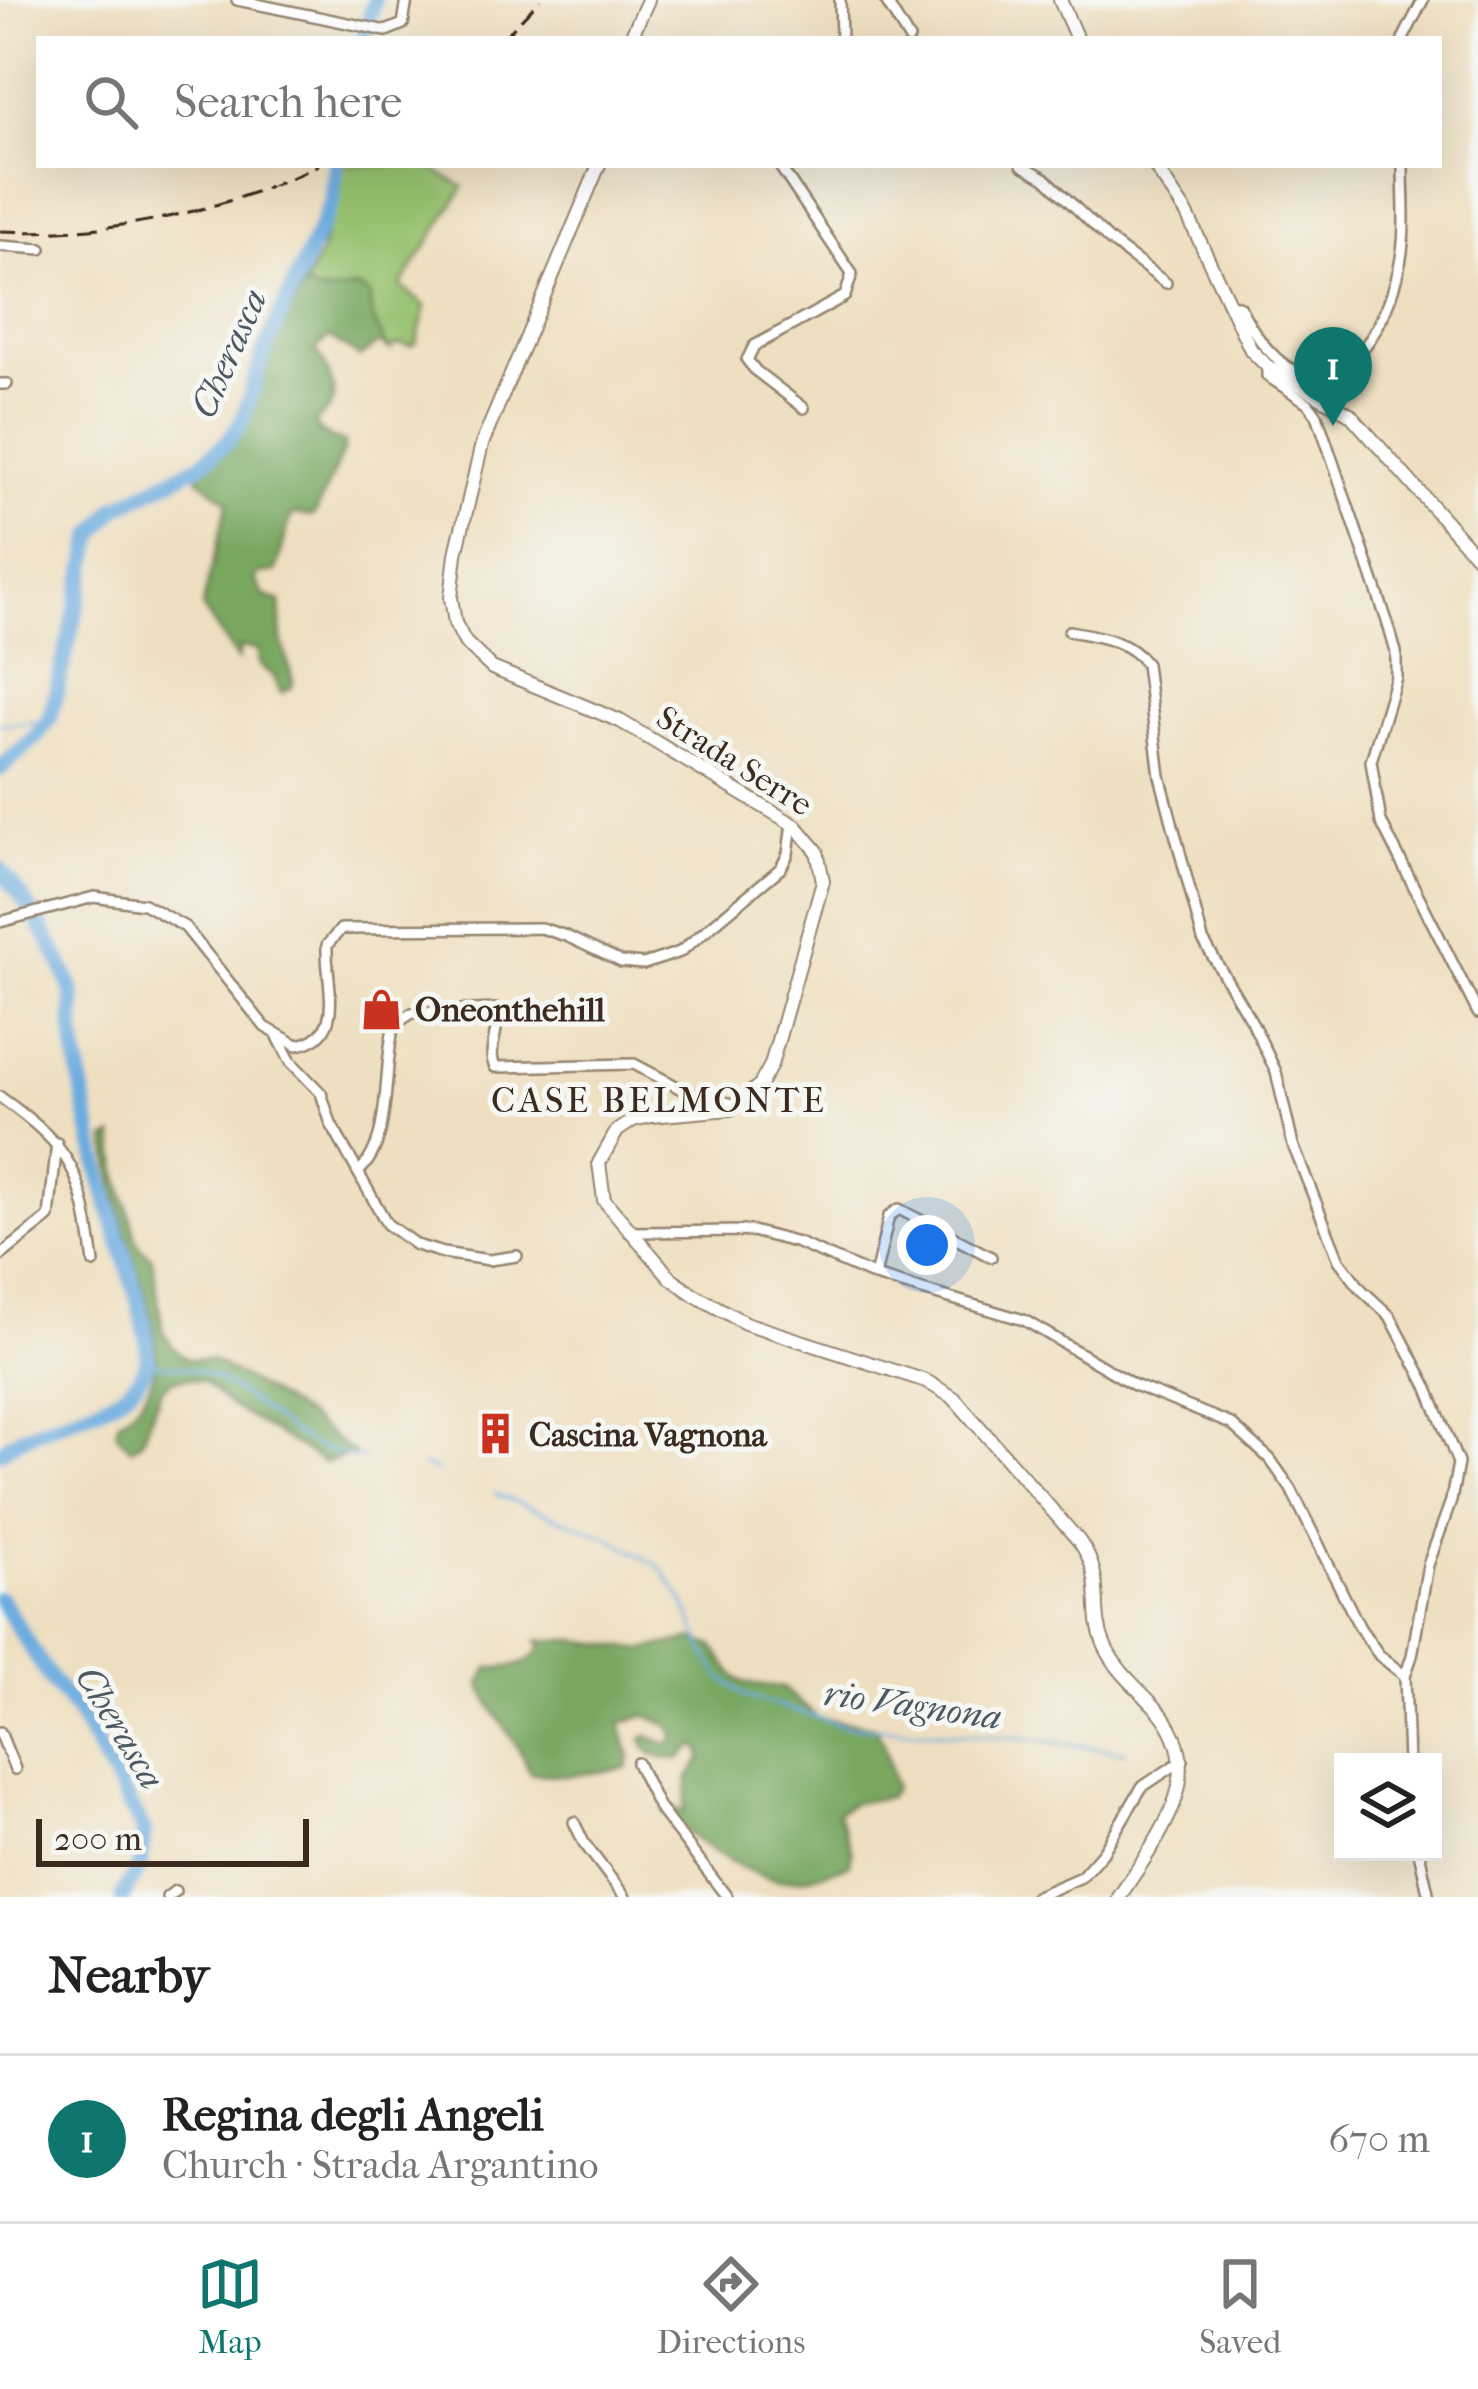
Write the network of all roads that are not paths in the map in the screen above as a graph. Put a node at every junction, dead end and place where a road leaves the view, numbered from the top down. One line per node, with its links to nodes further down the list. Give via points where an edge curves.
1 (237, 0): 2 (street, via 386,31 403,24)
2 (407, 0)
3 (648, 0): 8 (main road)
4 (840, 0): 9 (street)
5 (885, 0): 10 (street)
6 (1060, 0): 11 (main road)
7 (1423, 0): 12 (street)
8 (631, 36)
9 (841, 36)
10 (907, 36)
11 (1076, 36)
12 (1404, 36)
13 (598, 168): 26 (main road, Strada Serre, via 482,444 453,569 455,623 492,668 620,721)
14 (781, 168): 23 (street, via 852,274 845,296 754,346 747,360)
15 (1027, 168): 20 (street)
16 (1156, 168): 21 (main road)
17 (1402, 168): 21 (street, via 1398,275 1361,353 1336,374 1311,377 1281,362 1240,307)
18 (0, 246): 19 (street)
19 (41, 249)
20 (1166, 283)
21 (1227, 302): 22 (main road)
22 (1267, 366): 24 (main road, via 1353,417); 28 (street, via 1267,376 1317,415 1387,621 1396,677 1371,760 1382,822)
23 (804, 408)
24 (1478, 558)
25 (1069, 631): 40 (street, via 1120,644 1146,664 1162,789 1203,940 1268,1052 1293,1145 1339,1260 1390,1316 1453,1444 1456,1481)
26 (793, 824): 29 (street, via 782,868 692,943 644,964 529,927 341,928 327,945 324,1034 297,1045); 31 (main road, Strada Serre, via 817,851 821,893 771,1065)
27 (5, 920): 29 (street, via 100,897 160,911 196,938)
28 (1478, 1013)
29 (278, 1037): 33 (street, via 322,1094)
30 (0, 1097): 32 (street)
31 (737, 1105): 33 (street, via 691,1094 634,1064 495,1067 492,1008 405,1015 387,1050 381,1137); 34 (main road, via 651,1116 617,1131 598,1182)
32 (57, 1143): 35 (street, via 50,1217); 38 (street, via 86,1198)
33 (358, 1172): 36 (street, via 387,1224 416,1245 489,1260)
34 (629, 1232): 39 (street, via 752,1231); 43 (main road, via 670,1278 745,1323 926,1381 954,1398 1092,1559 1103,1641 1118,1670 1161,1713)
35 (0, 1256)
36 (517, 1256)
37 (991, 1257): 39 (street, via 899,1209 889,1216)
38 (94, 1262)
39 (874, 1276): 40 (street, via 1024,1320 1134,1385 1231,1424 1291,1489 1360,1628)
40 (1405, 1676): 42 (street)
41 (0, 1732): 45 (street)
42 (1408, 1753)
43 (1183, 1760): 50 (street, via 1142,1787 1081,1877); 51 (main road, via 1180,1792 1162,1831)
44 (637, 1763): 49 (street, via 659,1808)
45 (15, 1769)
46 (574, 1822): 48 (street)
47 (1421, 1861): 52 (street)
48 (625, 1897)
49 (727, 1897)
50 (1035, 1897)
51 (1119, 1897)
52 (1429, 1897)

